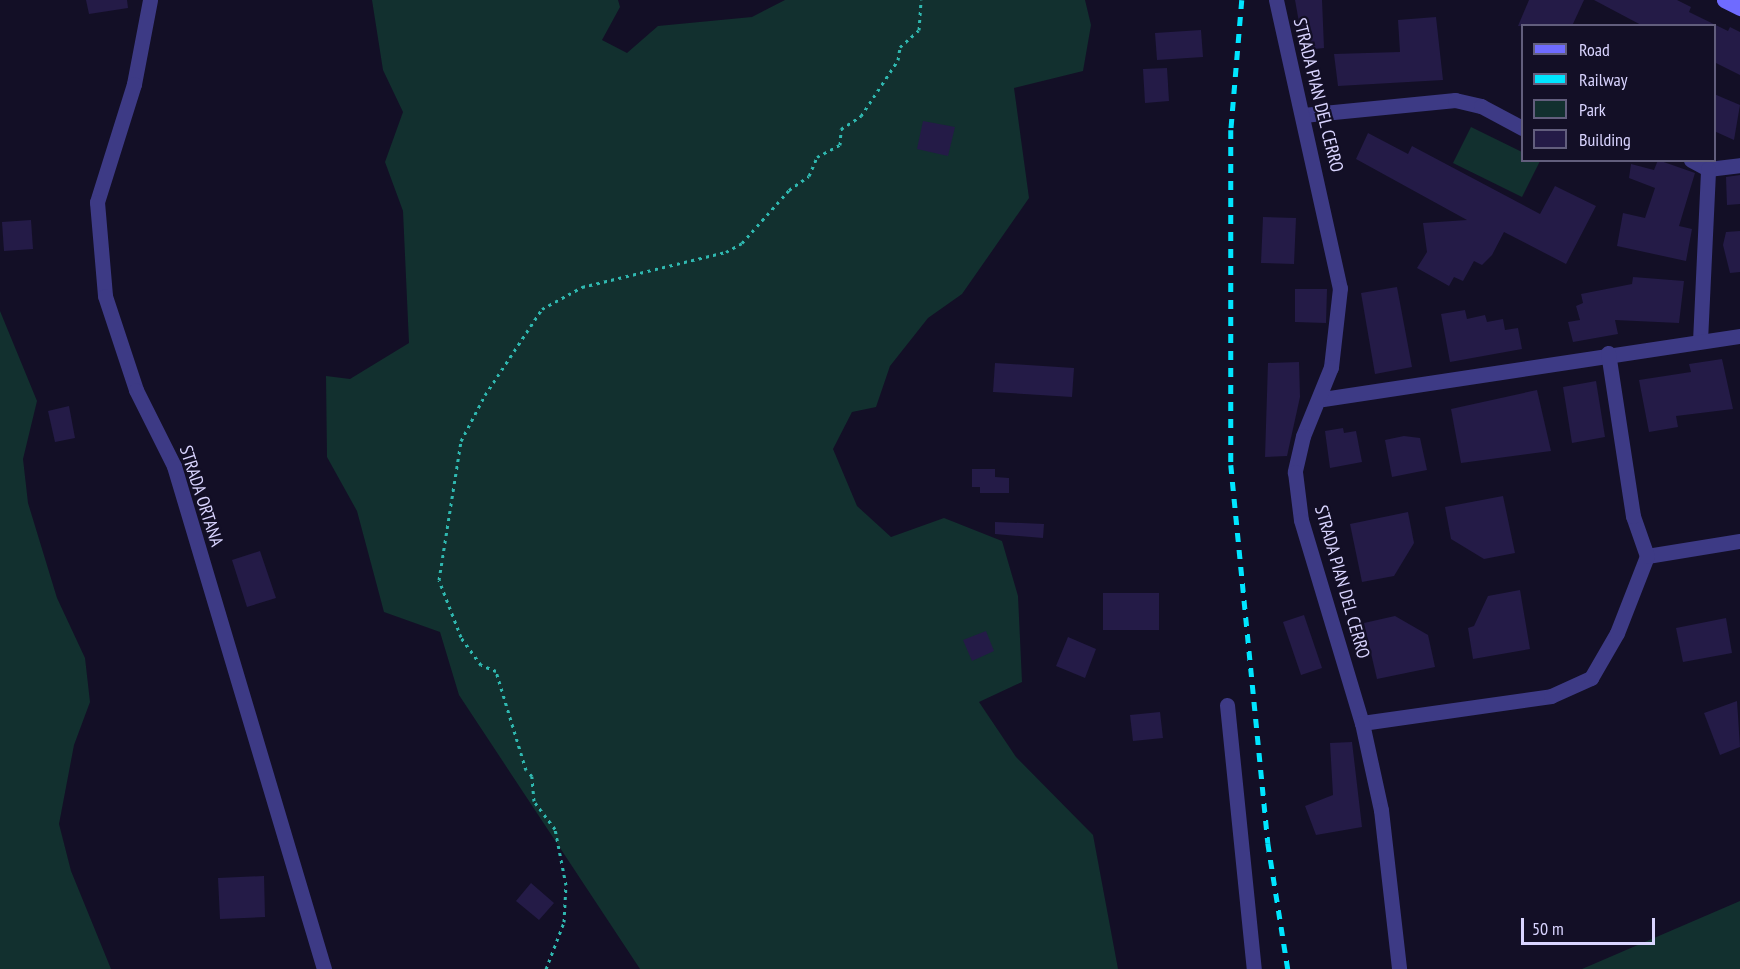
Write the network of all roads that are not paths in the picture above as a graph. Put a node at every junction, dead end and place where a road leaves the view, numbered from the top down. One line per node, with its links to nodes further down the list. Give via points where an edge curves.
1 (150, 0): 18 (street, STRADA ORTANA, via 134,84 97,202 105,296 136,390 174,465)
2 (1276, 0): 5 (street, STRADA PIAN DEL CERRO)
3 (1724, 0): 4 (main road)
4 (1740, 8)
5 (1303, 115): 6 (street, via 1455,100 1481,106); 13 (street, STRADA PIAN DEL CERRO, via 1340,280 1340,311)
6 (1521, 127)
7 (1695, 162): 9 (street)
8 (1740, 165): 9 (street)
9 (1708, 169): 11 (street)
10 (1740, 336): 11 (street)
11 (1700, 341): 12 (street)
12 (1608, 353): 13 (street); 15 (street, via 1633,516)
13 (1323, 399): 17 (street, STRADA PIAN DEL CERRO, via 1303,436 1295,472 1300,510)
14 (1740, 541): 15 (street)
15 (1647, 556): 17 (street, via 1617,633 1591,678 1551,696)
16 (1227, 705): 19 (street)
17 (1362, 723): 20 (street, STRADA PIAN DEL CERRO, via 1381,810)
18 (324, 969)
19 (1254, 969)
20 (1399, 969)

